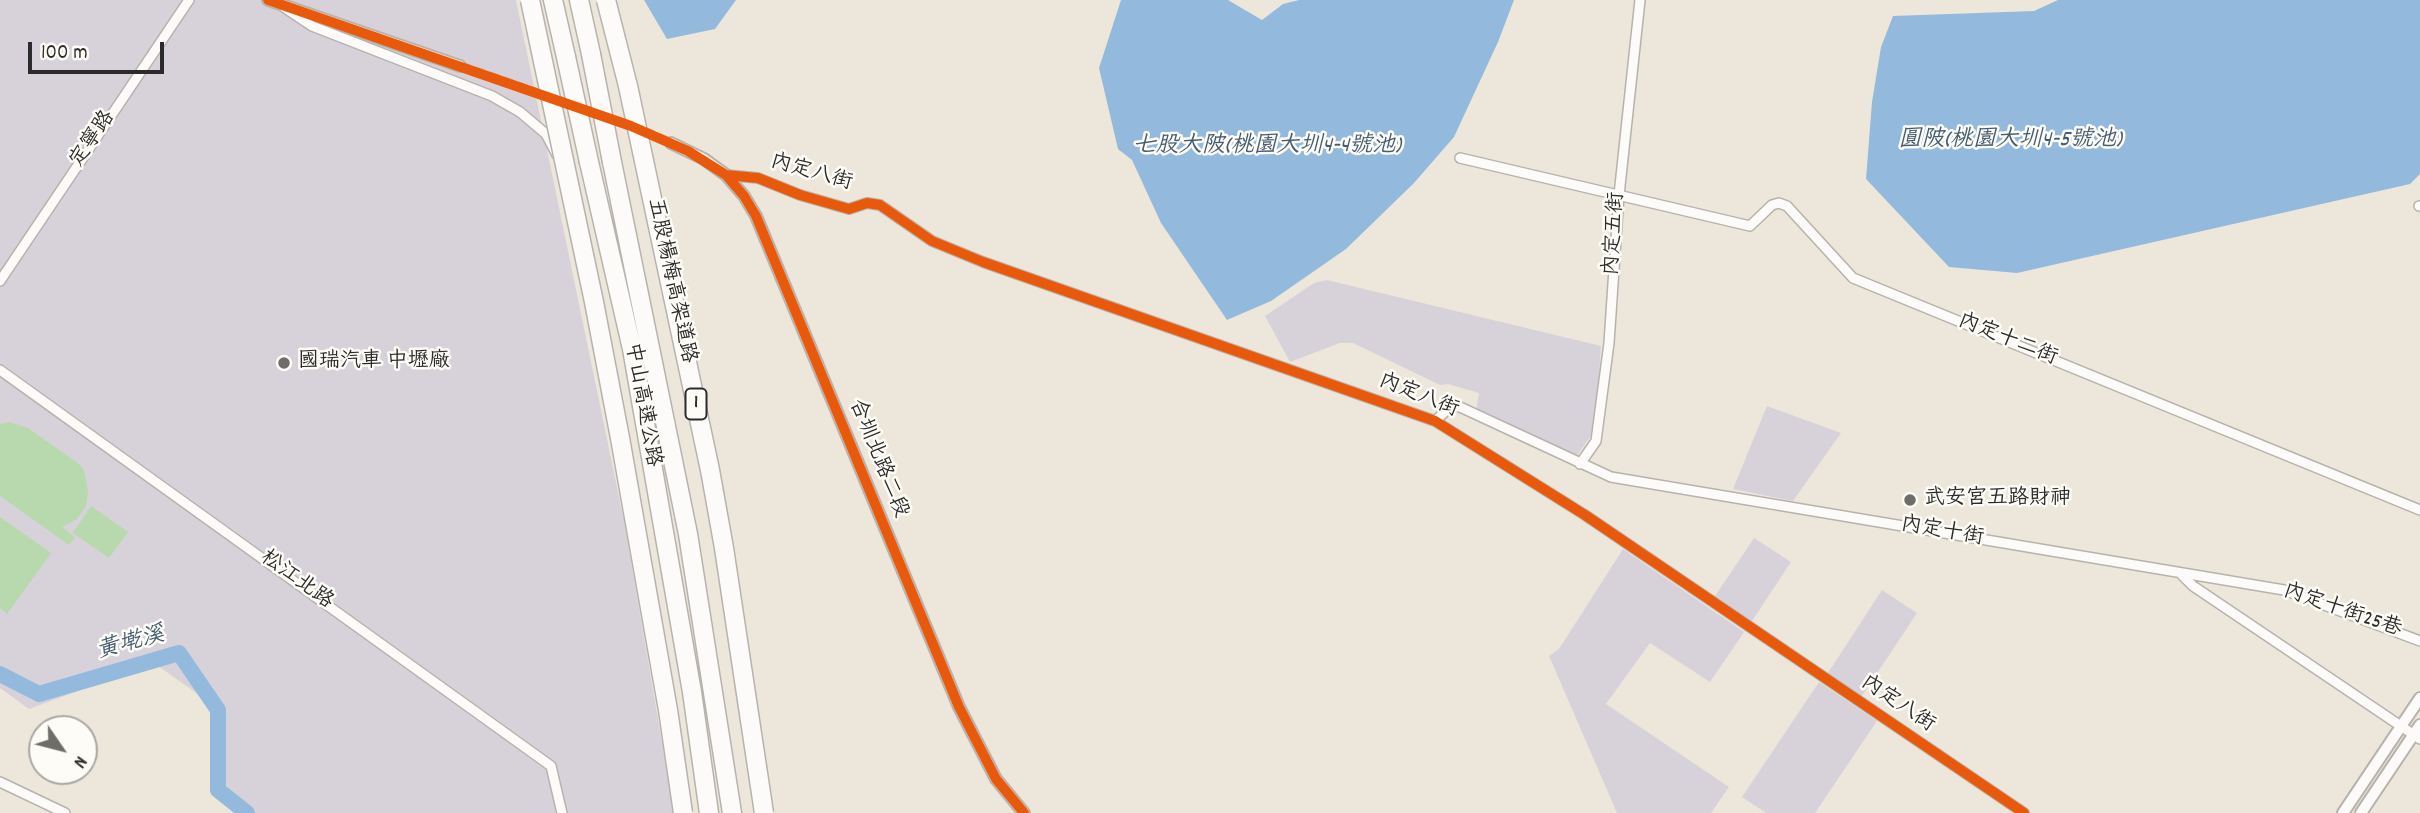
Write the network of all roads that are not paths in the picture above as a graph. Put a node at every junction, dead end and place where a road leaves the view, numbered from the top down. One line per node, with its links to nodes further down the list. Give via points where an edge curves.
1 (188, 0): 15 (street, 定寧路)
2 (530, 0): 28 (highway, bridge, via 620,439)
3 (553, 0): 30 (highway, 中山高速公路, bridge, via 632,349)
4 (579, 0): 31 (highway, 中山高速公路 / 1, bridge, via 688,534)
5 (606, 0): 32 (highway, 五股楊梅高架道路 / 1, bridge, via 710,470)
6 (1640, 0): 14 (street, 內定五街)
7 (272, 1): 8 (street); 9 (street, via 312,26)
8 (358, 31): 9 (street, via 360,38); 10 (street)
9 (378, 51): 29 (street, via 492,96 520,112 546,134 581,202 634,474)
10 (460, 66)
11 (671, 143): 13 (street, 合圳北路二段)
12 (1460, 158): 14 (street)
13 (726, 175): 17 (street, 內定八街, via 758,178 849,209 867,203 880,205 932,241 983,262); 33 (street, 合圳北路二段, via 755,216 959,707 996,779)
14 (1619, 195): 18 (street, 內定五街, via 1609,343 1596,441); 19 (street, 內定十二街, via 1750,226 1772,205 1787,206 1853,278)
15 (0, 281)
16 (0, 370): 27 (street, 松江北路, via 551,766)
17 (1435, 421): 18 (street, 內定十街, via 1454,406 1461,407); 34 (street, 內定八街, via 1585,515)
18 (1580, 464): 20 (street, 內定十街, via 1611,477)
19 (2420, 510)
20 (2180, 573): 21 (street, 內定十街25巷, via 2284,590); 23 (street)
21 (2420, 640)
22 (2420, 698): 23 (street)
23 (2401, 727): 24 (street); 35 (street)
24 (2418, 733): 36 (street)
25 (0, 782): 26 (street)
26 (65, 813)
27 (562, 813)
28 (683, 813)
29 (688, 813)
30 (709, 813)
31 (732, 813)
32 (764, 813)
33 (1024, 813)
34 (2024, 813)
35 (2343, 813)
36 (2361, 813)

